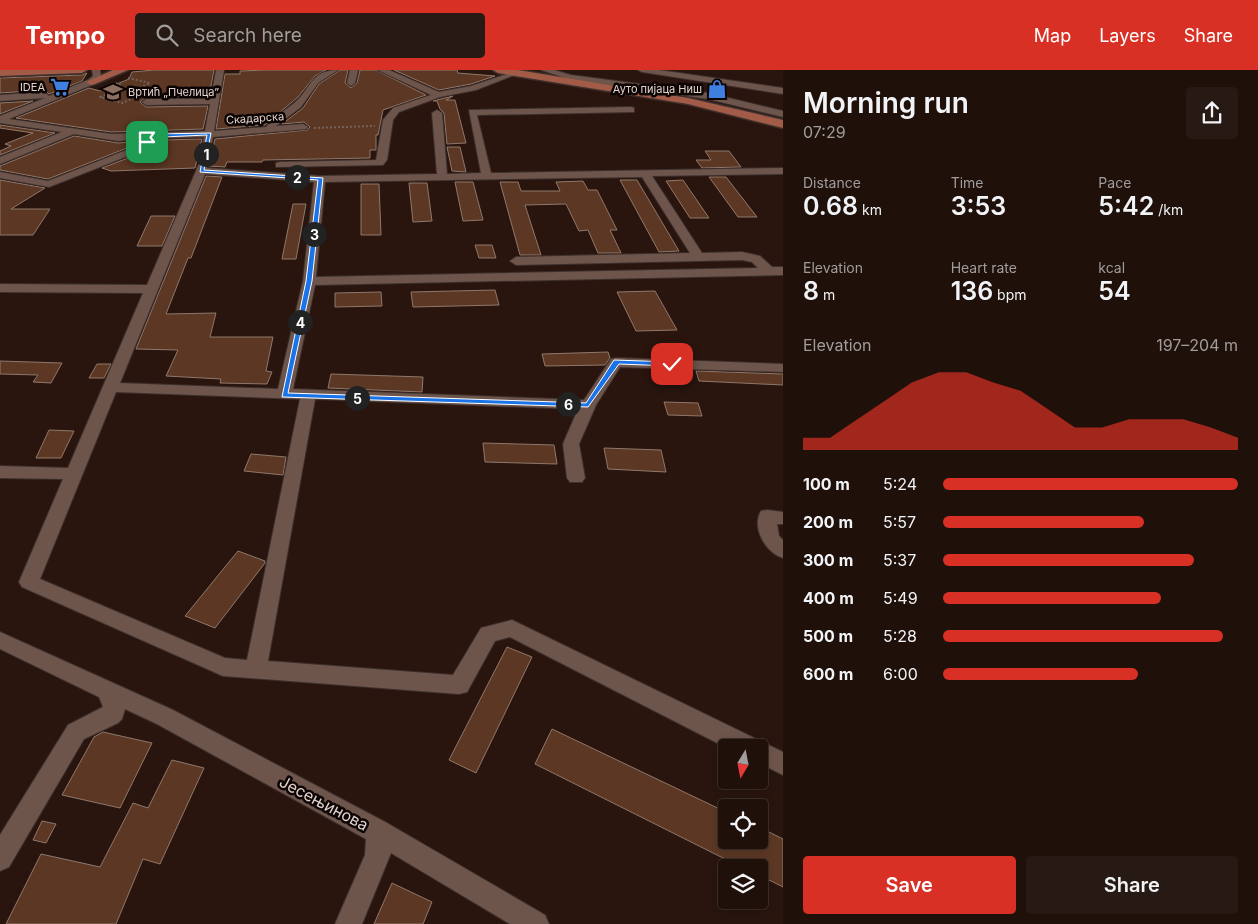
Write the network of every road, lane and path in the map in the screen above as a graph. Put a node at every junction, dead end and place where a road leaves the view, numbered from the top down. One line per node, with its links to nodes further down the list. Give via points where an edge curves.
1 (82, 70): 11 (main road)
2 (94, 70): 15 (street, via 97,77); 18 (street)
3 (123, 70): 15 (main road)
4 (220, 70): 28 (street)
5 (334, 70): 38 (street, via 316,81 298,105 277,119)
6 (354, 70): 16 (street)
7 (382, 70): 25 (street)
8 (498, 70): 10 (main road)
9 (545, 70): 14 (street)
10 (514, 72): 25 (street, via 474,88); 33 (main road, via 690,98); 36 (main road, via 688,102)
11 (0, 73)
12 (639, 73): 24 (street); 24 (street)
13 (623, 74): 14 (street, via 612,75)
14 (606, 81): 24 (street)
15 (91, 82): 18 (street)
16 (351, 82)
17 (135, 86): 19 (path)
18 (77, 88): 23 (street)
19 (140, 88): 20 (path, via 150,84 128,78); 22 (path, via 137,89 149,92 122,103 100,97)
20 (106, 90)
21 (783, 90): 24 (street)
22 (113, 92)
23 (60, 94): 26 (street); 34 (street)
24 (733, 94): 27 (street); 32 (street)
25 (438, 95): 35 (street, via 396,110)
26 (0, 98)
27 (758, 98)
28 (216, 101): 29 (street); 40 (street)
29 (146, 102)
30 (631, 110): 47 (street, via 472,112)
31 (437, 113): 48 (street)
32 (783, 114)
33 (783, 119)
34 (0, 120): 39 (street, Скадарска)
35 (388, 123): 37 (path, via 357,128); 43 (street, via 382,160 376,164)
36 (783, 124)
37 (303, 127): 38 (street, Скадарска)
38 (269, 129): 40 (street, Скадарска)
39 (71, 132): 41 (street, Скадарска, via 147,142); 42 (street)
40 (210, 134): 41 (street, Скадарска); 43 (street)
41 (157, 138): 46 (street, via 49,184)
42 (0, 161)
43 (203, 168): 49 (street); 55 (street)
44 (783, 170): 45 (street)
45 (645, 173): 47 (street); 50 (street)
46 (0, 175)
47 (487, 176): 48 (street)
48 (442, 177): 49 (street)
49 (320, 178): 53 (street)
50 (698, 257): 51 (street); 52 (street, via 750,257)
51 (516, 261)
52 (776, 272): 53 (street)
53 (309, 281): 58 (street)
54 (0, 288): 55 (street)
55 (152, 289): 57 (street)
56 (783, 368): 60 (street, via 616,362)
57 (110, 387): 58 (street); 62 (street)
58 (284, 395): 59 (street)
59 (308, 396): 60 (street); 67 (street)
60 (588, 405): 63 (street, via 571,444)
61 (0, 472): 62 (street)
62 (74, 474): 67 (street, via 29,582 223,667)
63 (576, 478)
64 (783, 518): 65 (street, via 767,516 770,539)
65 (783, 552)
66 (0, 640): 68 (street, Јесењинова)
67 (256, 670): 69 (street, via 459,685 488,634 512,628)
68 (108, 690): 72 (street, Јесењинова, via 165,717); 73 (street, via 114,712 76,732)
69 (733, 739)
70 (768, 756): 71 (street)
71 (783, 764)
72 (378, 832): 74 (street, via 378,856); 75 (street, Јесењинова)
73 (0, 858)
74 (348, 924)
75 (536, 924)

